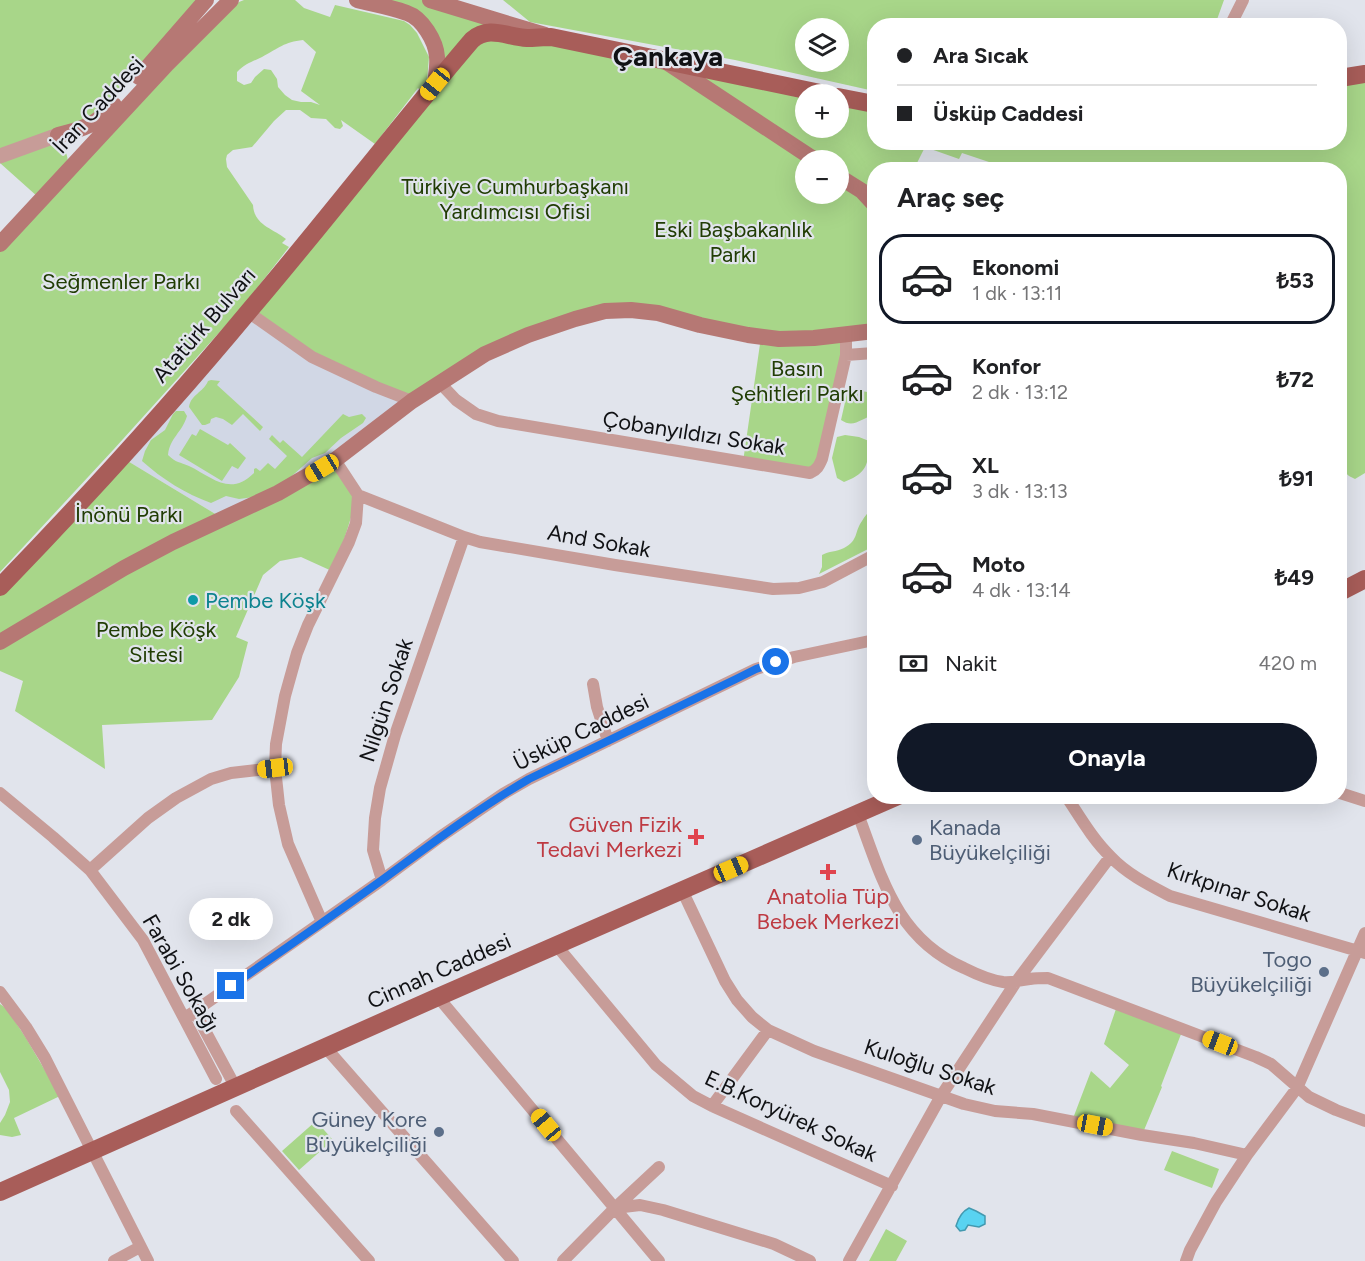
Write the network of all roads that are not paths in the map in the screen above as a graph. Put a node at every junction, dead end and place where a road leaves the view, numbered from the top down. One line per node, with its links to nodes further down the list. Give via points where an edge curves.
1 (206, 0): 15 (main road, İran Caddesi, via 98,121)
2 (231, 0): 18 (main road, İran Caddesi)
3 (357, 0): 11 (main road, via 409,13 417,19 438,55)
4 (430, 0): 7 (main road)
5 (1243, 0): 6 (street)
6 (1234, 18)
7 (551, 37): 8 (main road, Atatürk Bulvarı); 11 (main road, Atatürk Bulvarı, via 481,34)
8 (668, 63): 12 (main road, Atatürk Bulvarı); 16 (main road)
9 (1365, 74): 10 (main road)
10 (1347, 77)
11 (435, 84): 22 (main road, Atatürk Bulvarı)
12 (795, 88)
13 (849, 99): 14 (main road)
14 (867, 103)
15 (58, 135): 17 (street); 18 (main road, via 68,144)
16 (800, 150)
17 (0, 156)
18 (71, 167): 21 (main road, İran Caddesi)
19 (849, 183): 20 (main road)
20 (867, 196)
21 (0, 244)
22 (248, 312): 28 (street, via 312,357); 34 (main road, Atatürk Bulvarı)
23 (867, 332): 24 (main road)
24 (846, 335): 26 (street, Çobanyıldızı Sokak); 27 (main road, via 779,339 658,313 604,312 528,335 485,354)
25 (867, 354): 26 (street)
26 (846, 355): 27 (street, Çobanyıldızı Sokak, via 822,459 810,473 498,421 476,414)
27 (440, 383): 28 (main road)
28 (412, 401): 29 (main road)
29 (335, 460): 30 (street); 37 (main road, via 278,494 124,568)
30 (358, 495): 31 (street, And Sokak); 40 (street, via 356,523 297,653 285,696)
31 (464, 537): 32 (street, And Sokak, via 772,589 823,582); 49 (street, Nilgün Sokak, via 380,788 373,850)
32 (867, 559)
33 (1365, 579): 35 (main road)
34 (0, 587)
35 (1347, 588)
36 (867, 641): 39 (street, Üsküp Caddesi, via 756,669)
37 (0, 642)
38 (593, 684): 39 (street)
39 (608, 741): 49 (street, Üsküp Caddesi, via 503,794)
40 (275, 768): 48 (street, via 231,773 202,783 148,818); 51 (street, via 288,844)
41 (0, 794): 48 (street, Farabi Sokağı)
42 (1347, 795): 43 (street)
43 (1365, 801)
44 (880, 804): 46 (main road, Cinnah Caddesi)
45 (1072, 804): 47 (street, Kırkpınar Sokak)
46 (858, 814): 50 (main road, Cinnah Caddesi); 55 (street, via 890,896 913,932 956,965 985,978)
47 (1110, 857): 54 (street, Kırkpınar Sokak, via 1170,896); 55 (street)
48 (90, 870): 58 (street, Farabi Sokağı, via 143,940)
49 (382, 880): 51 (street, Üsküp Caddesi)
50 (682, 890): 53 (main road, Cinnah Caddesi); 59 (street, Kuloğlu Sokak, via 724,981 752,1017)
51 (322, 922): 58 (street, Üsküp Caddesi)
52 (1365, 933): 54 (street)
53 (557, 946): 57 (main road, Cinnah Caddesi); 65 (street, E.B.Koryürek Sokak, via 656,1065)
54 (1361, 952): 63 (street)
55 (1016, 982): 63 (street, via 1048,978 1118,1004 1271,1064); 64 (street)
56 (0, 992): 68 (street, via 45,1058)
57 (438, 997): 60 (main road, Cinnah Caddesi); 73 (street)
58 (190, 1015): 61 (street, Farabi Sokağı); 62 (street)
59 (768, 1030): 64 (street, Kuloğlu Sokak, via 814,1051); 65 (street)
60 (326, 1048): 62 (main road, Cinnah Caddesi); 78 (street)
61 (216, 1079)
62 (236, 1088): 68 (main road, Cinnah Caddesi)
63 (1297, 1088): 67 (street); 69 (street)
64 (941, 1096): 69 (street, Kuloğlu Sokak, via 984,1109 1033,1114); 71 (street)
65 (712, 1107): 71 (street, E.B.Koryürek Sokak)
66 (236, 1111): 77 (street)
67 (1365, 1122)
68 (92, 1151): 72 (main road, Cinnah Caddesi); 74 (street)
69 (1247, 1155): 83 (street, via 1216,1202)
70 (659, 1167): 73 (street)
71 (892, 1186): 82 (street)
72 (0, 1192)
73 (615, 1208): 79 (street); 80 (street); 81 (street, via 640,1205 663,1210 774,1244)
74 (140, 1247): 75 (street); 76 (street)
75 (114, 1261)
76 (148, 1261)
77 (369, 1261)
78 (513, 1261)
79 (562, 1261)
80 (659, 1261)
81 (810, 1261)
82 (849, 1261)
83 (1186, 1261)

